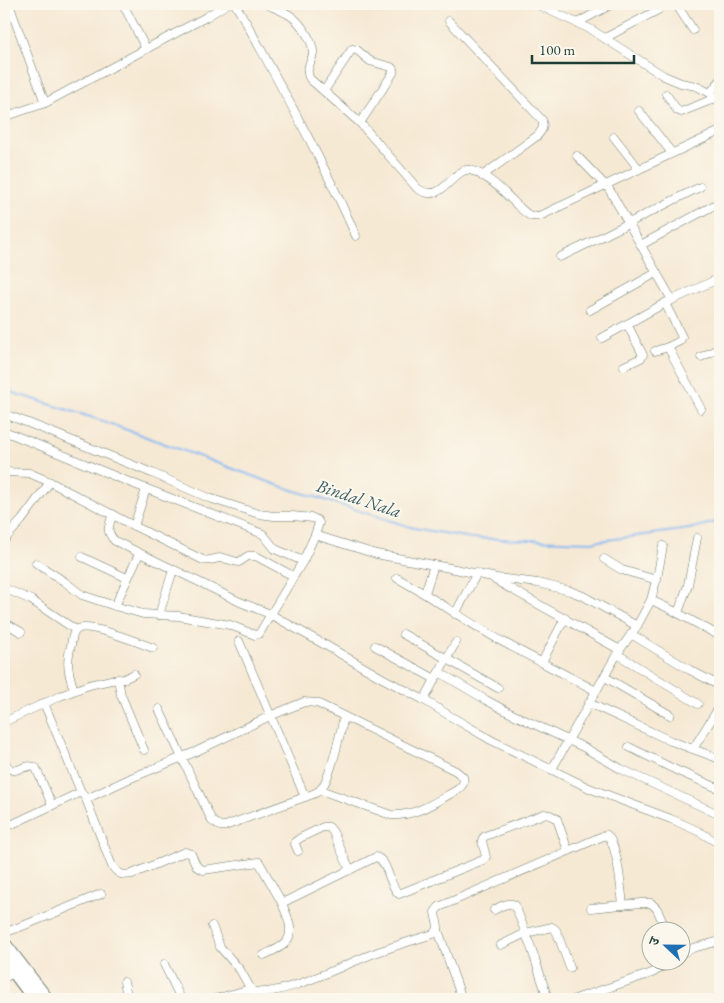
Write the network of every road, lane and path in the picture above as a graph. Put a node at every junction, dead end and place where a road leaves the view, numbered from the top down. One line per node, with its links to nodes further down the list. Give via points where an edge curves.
1 (124, 4): 14 (street)
2 (227, 4): 14 (street)
3 (235, 4): 33 (street, via 318,155)
4 (266, 4): 16 (street, via 292,16 308,35 313,46 308,76)
5 (536, 4): 11 (street)
6 (676, 4): 12 (street)
7 (7, 5): 19 (street)
8 (606, 5): 11 (street)
9 (658, 10): 13 (street)
10 (449, 20): 28 (street, via 542,120 544,126 537,136)
11 (577, 23): 13 (street)
12 (693, 30)
13 (605, 38): 18 (street, via 664,76 696,86)
14 (146, 50): 19 (street)
15 (720, 81): 18 (street)
16 (324, 91): 22 (street); 22 (street, via 352,49 370,61 391,66 393,73)
17 (666, 94): 18 (street, via 681,112)
18 (715, 97)
19 (45, 102): 21 (street)
20 (639, 111): 25 (street)
21 (4, 118)
22 (360, 123): 28 (street, via 425,193 435,193 463,171 470,170)
23 (720, 131): 25 (street)
24 (614, 137): 27 (street)
25 (672, 153): 27 (street)
26 (577, 156): 29 (street)
27 (639, 169): 29 (street)
28 (480, 175): 29 (street, via 534,216)
29 (605, 184): 32 (street)
30 (700, 187): 32 (street)
31 (720, 202): 34 (street)
32 (627, 223): 34 (street); 35 (street)
33 (356, 236)
34 (641, 245): 36 (street)
35 (560, 257)
36 (656, 273): 38 (street); 39 (street)
37 (720, 278): 38 (street)
38 (668, 302): 40 (street); 42 (street, via 682,337)
39 (590, 310)
40 (627, 324): 41 (street); 46 (street, via 643,354)
41 (602, 338)
42 (668, 346): 44 (street); 47 (street)
43 (720, 348): 45 (street)
44 (655, 352)
45 (701, 357)
46 (624, 366)
47 (700, 409)
48 (4, 414): 55 (street, via 209,498 259,514 313,518 319,523)
49 (4, 431): 52 (street)
50 (4, 472): 51 (street, via 28,473)
51 (50, 482): 53 (street); 57 (street)
52 (146, 489): 54 (street); 62 (street, via 263,534 275,549)
53 (113, 514): 54 (street); 59 (street, via 108,530 110,536)
54 (134, 526): 67 (street, via 203,560 225,558 239,562 248,556 256,556)
55 (315, 535): 62 (street); 64 (street, via 376,554)
56 (697, 538): 76 (street, via 688,585)
57 (4, 540)
58 (663, 546): 71 (street)
59 (139, 554): 65 (street); 69 (street)
60 (82, 558): 69 (street)
61 (604, 559): 71 (street, via 622,570)
62 (302, 560): 67 (street)
63 (36, 563): 75 (street, via 82,594)
64 (434, 565): 66 (street); 73 (street)
65 (173, 570): 77 (street); 79 (street)
66 (476, 574): 68 (street); 78 (street)
67 (293, 576): 77 (street)
68 (489, 576): 80 (street); 82 (street, via 570,591)
69 (127, 578): 75 (street)
70 (397, 578): 73 (street)
71 (656, 580): 74 (street)
72 (4, 588): 83 (street, via 31,600)
73 (424, 593): 78 (street)
74 (650, 600): 76 (street); 82 (street)
75 (115, 606): 79 (street)
76 (678, 613): 87 (street)
77 (270, 614): 79 (street, via 259,634 230,625); 103 (street)
78 (455, 614): 94 (street)
79 (159, 615)
80 (565, 618): 92 (street); 94 (street)
81 (4, 622): 84 (street)
82 (637, 626): 86 (street)
83 (76, 630): 91 (street, via 101,630); 101 (street, via 67,666)
84 (21, 632)
85 (403, 634): 93 (street)
86 (631, 634): 92 (street); 99 (street)
87 (720, 636)
88 (239, 641): 109 (street)
89 (456, 642): 93 (street)
90 (375, 646): 96 (street)
91 (153, 648)
92 (618, 652): 97 (street); 106 (street)
93 (446, 659): 96 (street); 100 (street)
94 (542, 662): 102 (street)
95 (134, 674): 98 (street)
96 (437, 675): 103 (street); 113 (street)
97 (604, 677): 102 (street); 110 (street)
98 (118, 679): 101 (street); 116 (street, via 121,695)
99 (720, 686)
100 (498, 688)
101 (74, 690): 105 (street)
102 (596, 691): 104 (street)
103 (424, 700): 120 (street, via 491,740)
104 (590, 702): 113 (street); 115 (street, via 661,737)
105 (44, 704): 112 (street); 123 (street)
106 (698, 704)
107 (720, 706): 115 (street)
108 (159, 709): 118 (street)
109 (270, 716): 111 (street, via 311,702); 118 (street); 124 (street)
110 (670, 716)
111 (344, 717): 122 (street, via 338,745); 122 (street, via 460,774 464,781 458,790 400,816)
112 (4, 722)
113 (568, 740): 120 (street); 126 (street, via 627,772)
114 (629, 747): 121 (street)
115 (694, 749): 117 (street)
116 (144, 750)
117 (720, 757)
118 (182, 758): 123 (street); 124 (street, via 212,820 220,826)
119 (4, 759): 125 (street, via 6,767 12,770 29,766 36,768)
120 (552, 769): 128 (street, via 589,788 684,824)
121 (720, 789)
122 (320, 790): 124 (street)
123 (83, 796): 125 (street); 133 (street, via 112,866 119,874 132,874 185,852 191,854 202,870 259,862)
124 (304, 797)
125 (52, 805): 127 (street)
126 (720, 814)
127 (4, 828)
128 (720, 844)
129 (298, 851): 131 (street, via 295,844 300,838 329,827)
130 (568, 851): 131 (street, via 557,819 544,814 485,836 482,841 485,859 403,894 396,892 379,857); 134 (street, via 603,836 610,837); 139 (street, via 439,907 435,912)
131 (350, 870): 133 (street)
132 (101, 894): 140 (street)
133 (282, 903): 146 (street, via 291,928 288,938 283,945)
134 (623, 904): 135 (street); 137 (street, via 647,902 654,905)
135 (592, 908)
136 (494, 910): 141 (street, via 512,903 515,905)
137 (662, 920)
138 (212, 926): 154 (street, via 220,947 240,970)
139 (438, 930): 154 (street, via 294,986); 160 (street)
140 (4, 933)
141 (526, 934): 144 (street); 149 (street, via 554,928); 161 (street)
142 (720, 942): 145 (street)
143 (4, 943): 156 (main road)
144 (501, 945)
145 (692, 949)
146 (264, 955)
147 (4, 959): 151 (main road)
148 (164, 964): 158 (street)
149 (570, 968)
150 (657, 970): 153 (street)
151 (9, 975): 155 (main road)
152 (124, 982): 157 (street)
153 (601, 991): 162 (street); 163 (street)
154 (253, 993): 159 (street)
155 (34, 999)
156 (47, 999)
157 (128, 999)
158 (181, 999)
159 (215, 999)
160 (462, 999)
161 (548, 999)
162 (575, 999)
163 (604, 999)

